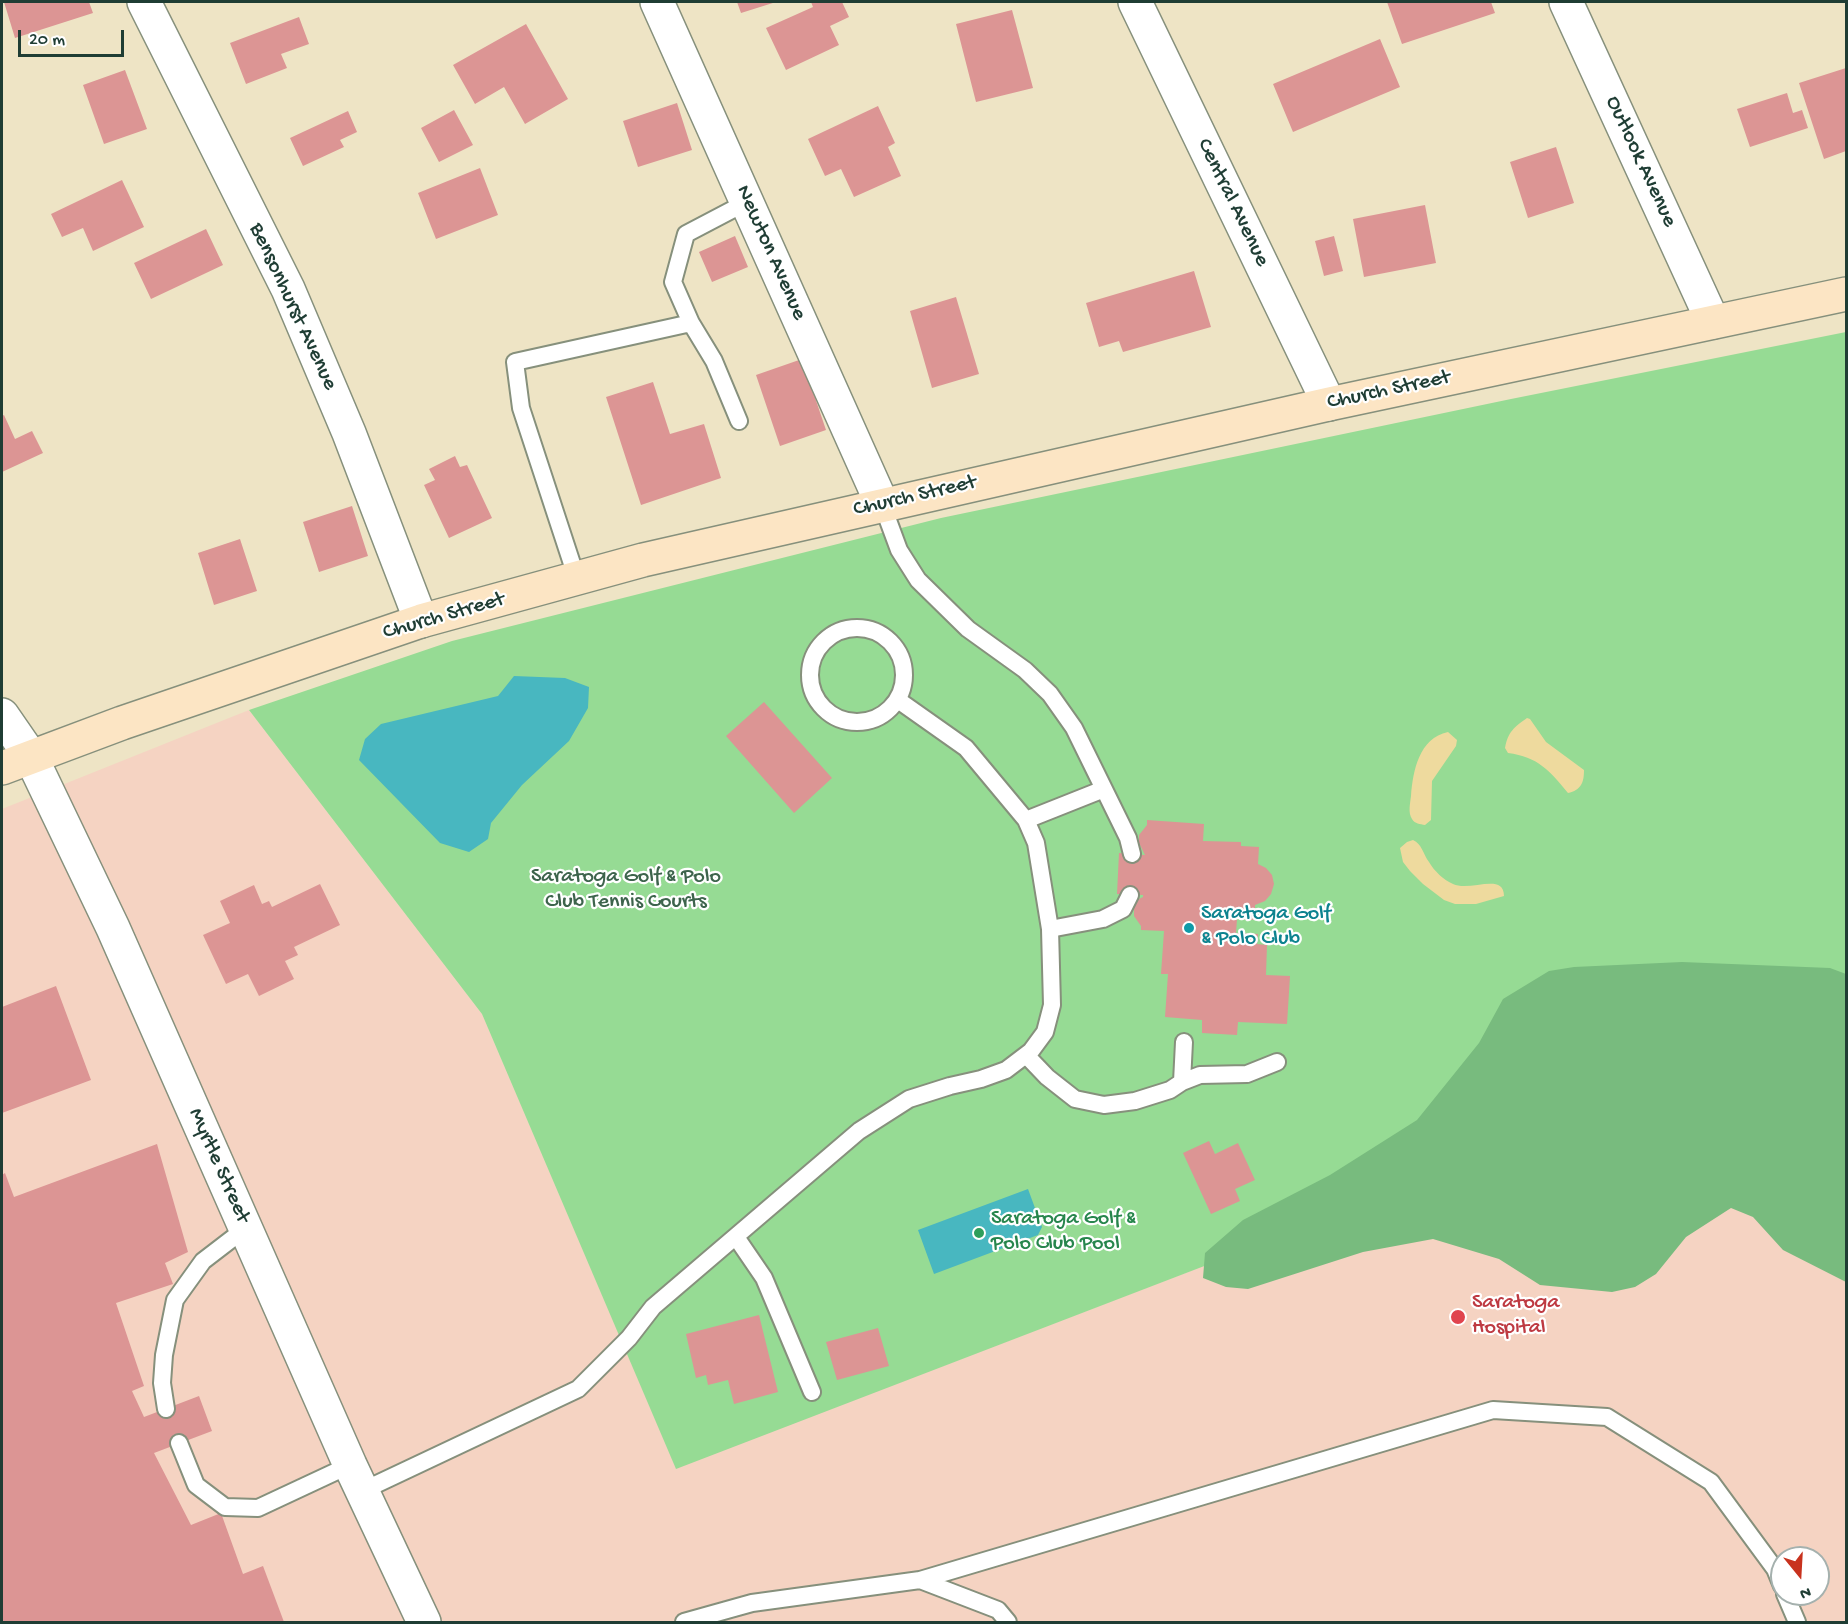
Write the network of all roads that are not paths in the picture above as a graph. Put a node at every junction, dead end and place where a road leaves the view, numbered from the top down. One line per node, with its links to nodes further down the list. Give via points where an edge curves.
1 (144, 2): 13 (street, Bensonhurst Avenue, via 288,290 349,433)
2 (657, 2): 5 (street, Newton Avenue)
3 (1135, 2): 9 (street, Central Avenue)
4 (1566, 2): 8 (street, Outlook Avenue)
5 (747, 202): 7 (lane, via 686,234 673,282); 11 (street, Newton Avenue)
6 (1846, 294): 8 (main road, Church Street)
7 (691, 322): 10 (lane, via 714,362); 12 (lane, via 515,362 521,408)
8 (1713, 322): 9 (main road, Church Street)
9 (1329, 404): 11 (main road, Church Street)
10 (739, 421)
11 (882, 504): 12 (main road, Church Street); 17 (lane, via 899,550 918,580 968,629 1050,694 1074,728)
12 (577, 579): 13 (main road, Church Street)
13 (421, 621): 16 (main road, Church Street)
14 (898, 700): 14 (lane, via 904,685 904,668 889,639 859,627 842,630 817,650 810,682 825,711 856,723 887,712); 18 (lane, via 966,748)
15 (2, 715): 16 (street, Myrtle Street)
16 (16, 763): 26 (street, Myrtle Street, via 113,928)
17 (1104, 789): 18 (lane); 19 (lane)
18 (1026, 820): 21 (lane, via 1036,843)
19 (1132, 854)
20 (1130, 894): 21 (lane, via 1123,909 1103,919)
21 (1050, 929): 23 (lane, via 1052,1005 1045,1032)
22 (1184, 1042): 25 (lane)
23 (1026, 1055): 25 (lane, via 1075,1099 1104,1105 1135,1101); 27 (lane, via 1006,1070 909,1099 859,1131)
24 (1277, 1062): 25 (lane, via 1247,1074 1200,1075)
25 (1182, 1082)
26 (246, 1228): 29 (lane, via 203,1261 175,1300 164,1355 162,1383); 31 (street, Myrtle Street)
27 (736, 1237): 28 (lane, via 764,1278); 31 (lane, via 652,1306 629,1338 578,1389)
28 (812, 1392)
29 (166, 1409)
30 (180, 1443): 31 (lane, via 196,1485 225,1507 258,1508)
31 (356, 1478): 35 (street, Myrtle Street)
32 (1770, 1562): 33 (lane, via 1711,1482 1607,1417 1493,1410)
33 (920, 1580): 36 (lane, via 752,1603); 37 (lane, via 998,1610)
34 (1790, 1606): 38 (lane)
35 (424, 1623)
36 (684, 1623)
37 (1008, 1623)
38 (1797, 1623)

